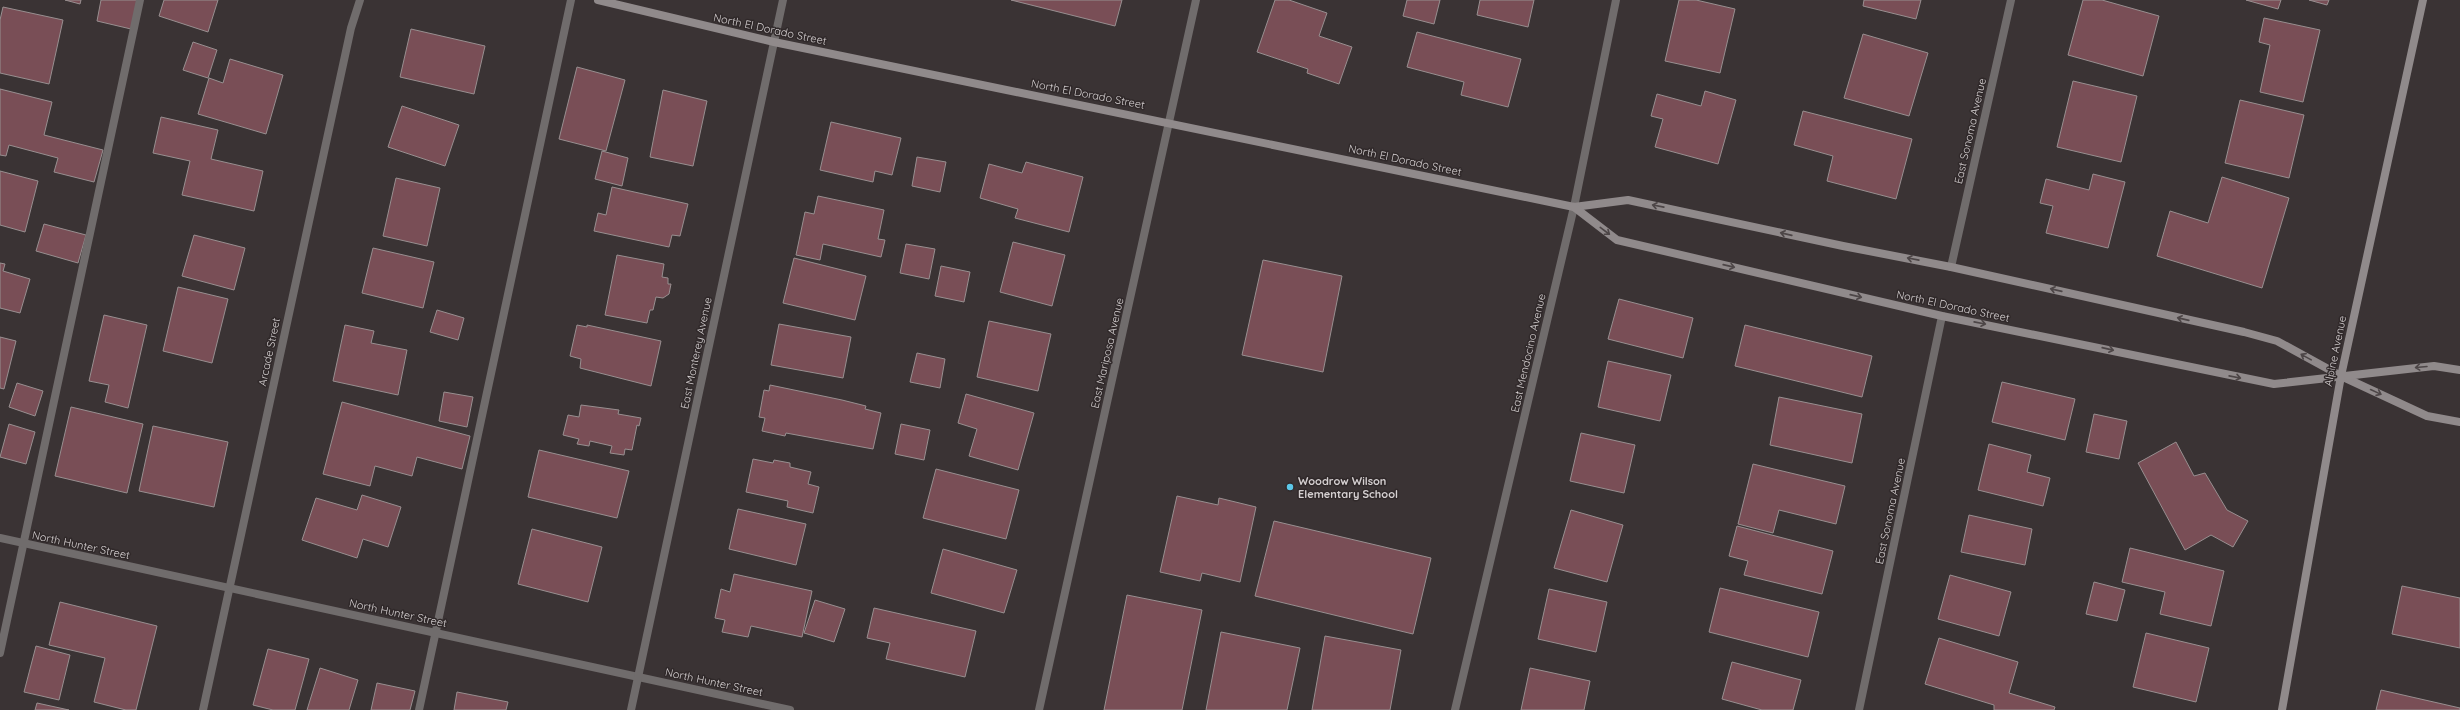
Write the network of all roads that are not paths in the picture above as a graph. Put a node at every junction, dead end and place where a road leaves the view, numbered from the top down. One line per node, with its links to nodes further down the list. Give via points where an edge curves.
1 (140, 0): 19 (street)
2 (360, 0): 20 (street, Arcade Street, via 351,28)
3 (571, 0): 21 (street)
4 (598, 0): 10 (main road, North El Dorado Street)
5 (783, 0): 10 (street, East Monterey Avenue)
6 (1196, 0): 11 (street, East Mariposa Avenue)
7 (1616, 0): 12 (street, East Mendocino Avenue)
8 (2011, 0): 13 (street, East Sonoma Avenue)
9 (2424, 0): 16 (main road, Alpine Avenue)
10 (774, 42): 11 (main road, North El Dorado Street); 23 (street, East Monterey Avenue)
11 (1170, 122): 12 (main road, North El Dorado Street); 28 (street, East Mariposa Avenue)
12 (1574, 207): 13 (main road, North El Dorado Street, one-way to 12, via 1843,246 1628,200); 14 (main road, North El Dorado Street, one-way to 14, via 1617,240); 29 (street, East Mendocino Avenue)
13 (1951, 266): 16 (main road, North El Dorado Street, one-way to 13, via 2277,341)
14 (1942, 316): 16 (main road, North El Dorado Street, one-way to 16, via 2274,384); 30 (street, East Sonoma Avenue)
15 (2460, 370): 16 (main road, North El Dorado Street, one-way to 16, via 2434,366)
16 (2340, 376): 17 (main road, North El Dorado Street, one-way to 17, via 2427,416); 31 (main road, Alpine Avenue)
17 (2460, 422)
18 (0, 538): 19 (street, North Hunter Street)
19 (23, 544): 20 (street, North Hunter Street); 22 (street)
20 (229, 589): 21 (street, North Hunter Street); 24 (street, Arcade Street)
21 (436, 632): 23 (street, North Hunter Street); 25 (street)
22 (0, 654)
23 (638, 677): 26 (street, East Monterey Avenue); 27 (street, North Hunter Street)
24 (203, 710)
25 (419, 710)
26 (631, 710)
27 (790, 710)
28 (1039, 710)
29 (1455, 710)
30 (1859, 710)
31 (2282, 710)

